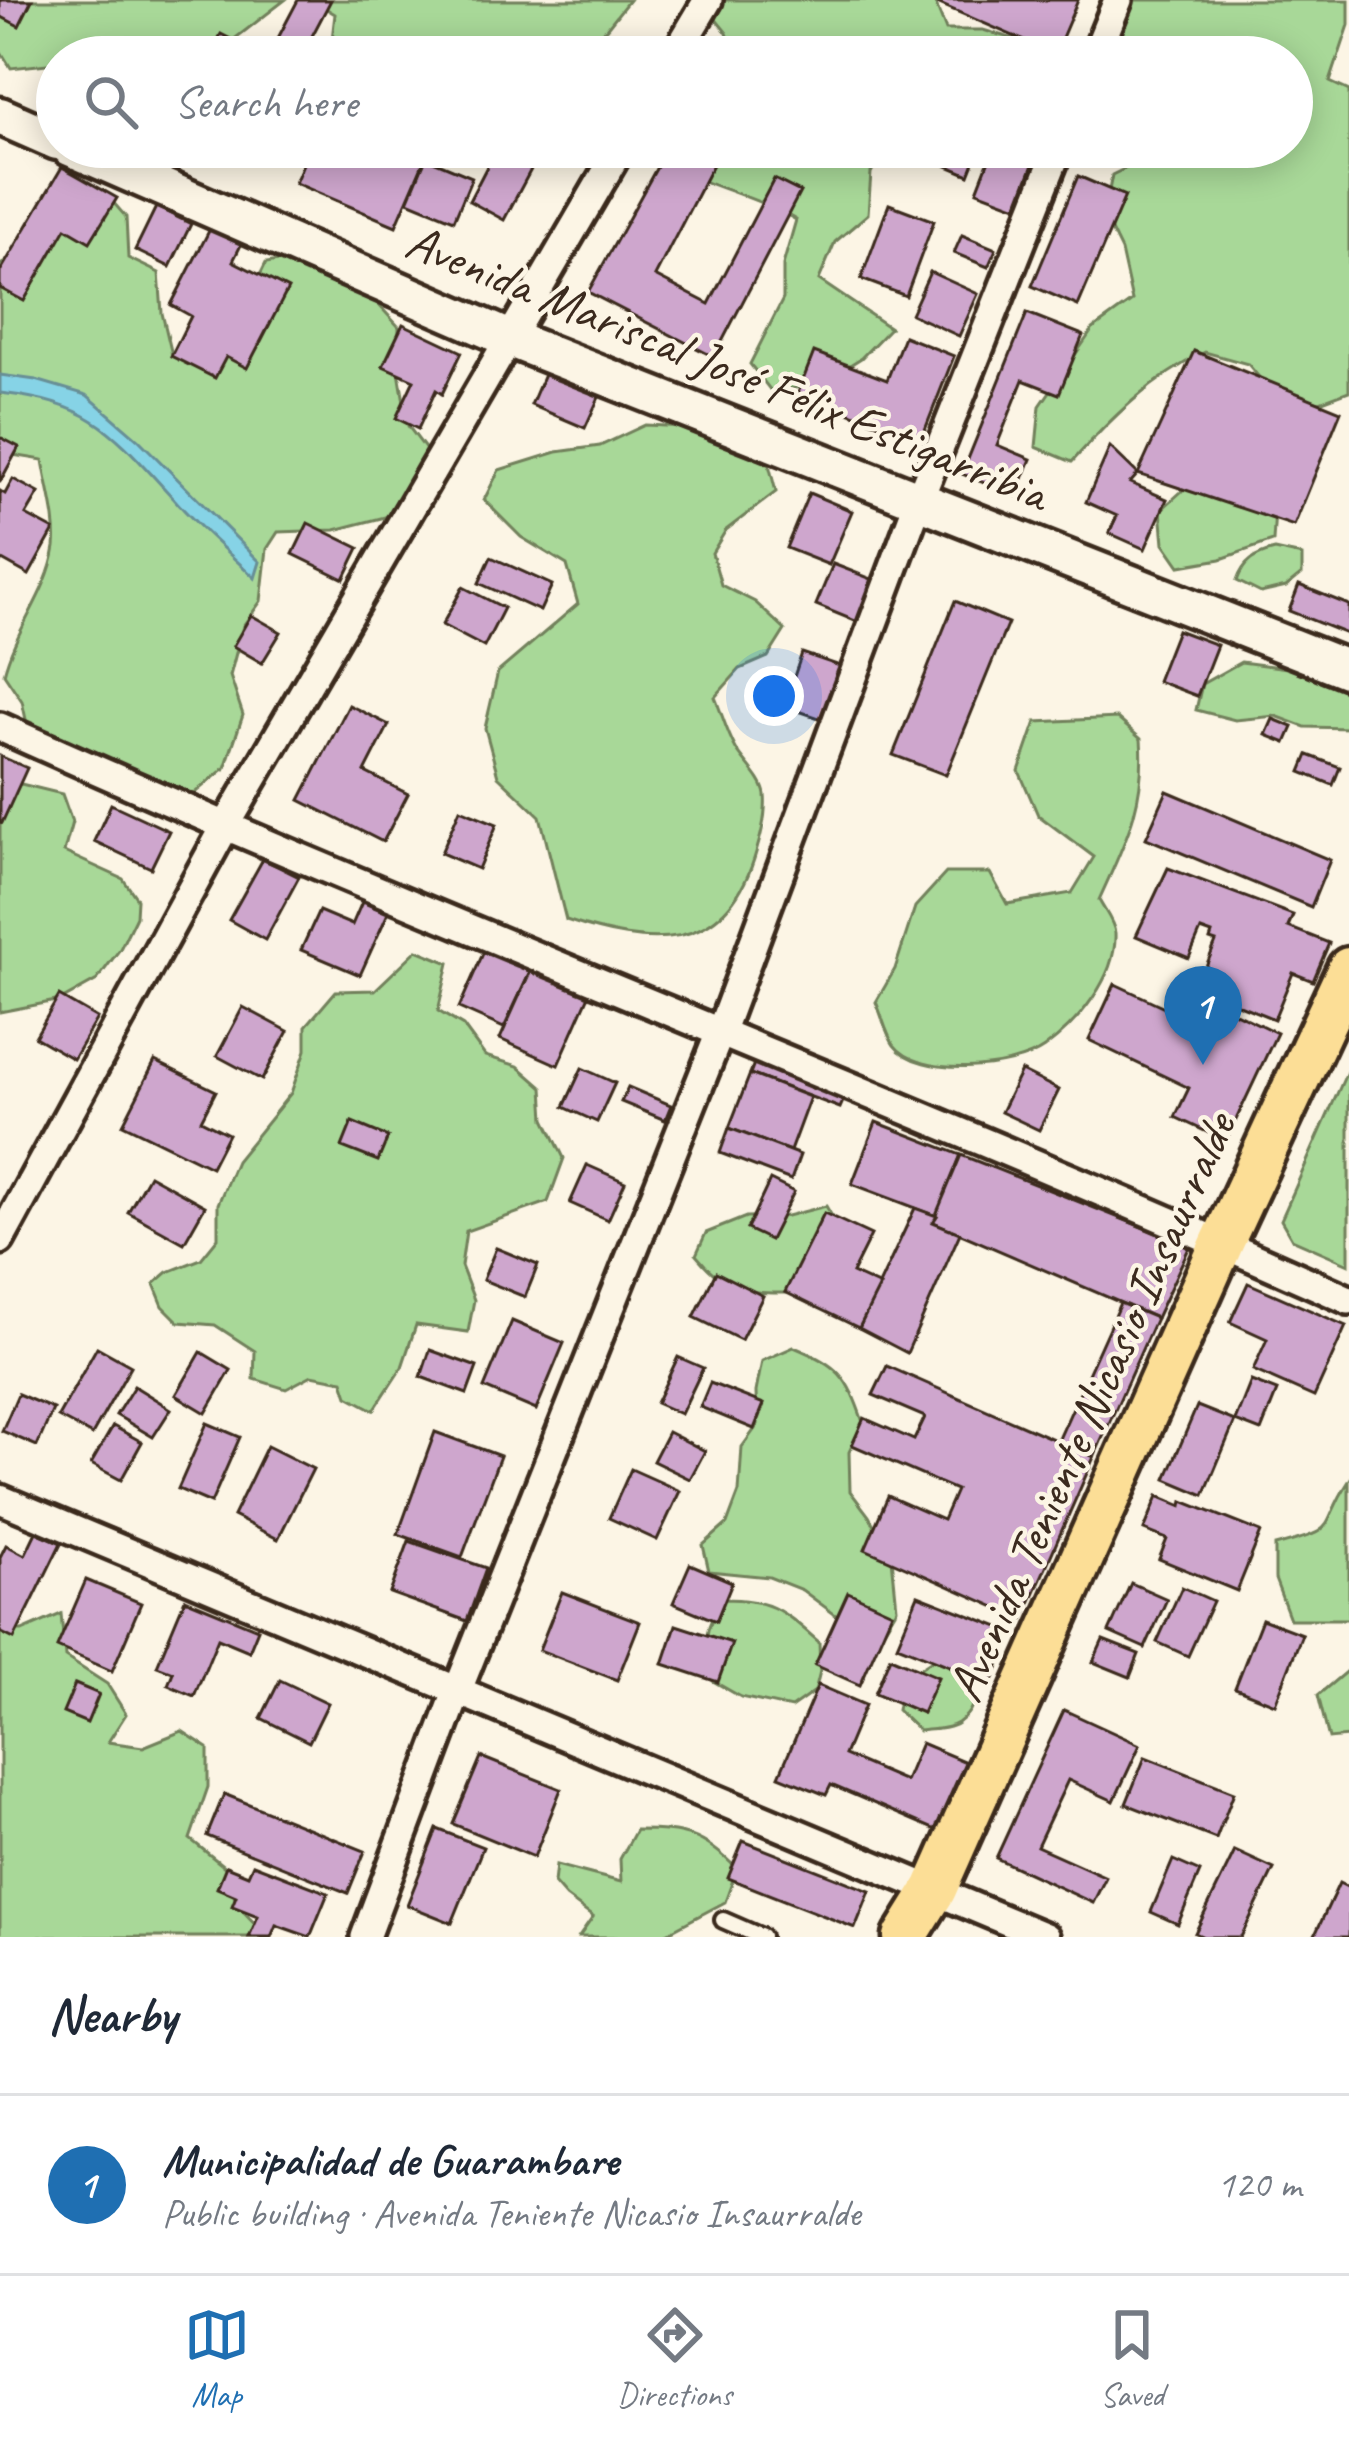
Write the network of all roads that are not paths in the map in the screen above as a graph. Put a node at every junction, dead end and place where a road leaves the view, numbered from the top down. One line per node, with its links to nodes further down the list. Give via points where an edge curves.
1 (708, 0): 3 (street)
2 (1118, 0): 4 (street)
3 (687, 36)
4 (1103, 36)
5 (0, 116): 6 (main road)
6 (36, 132)
7 (118, 168): 10 (main road, Avenida Mariscal José Félix Estigarribia)
8 (609, 168): 10 (street)
9 (1051, 168): 11 (street)
10 (508, 338): 11 (main road, Avenida Mariscal José Félix Estigarribia); 14 (street)
11 (919, 500): 12 (main road, Avenida Mariscal José Félix Estigarribia); 16 (street)
12 (1349, 670)
13 (0, 727): 14 (street)
14 (225, 827): 16 (street); 17 (street)
15 (1349, 969): 18 (main road, Avenida Teniente Nicasio Insaurralde)
16 (721, 1030): 18 (street); 21 (street)
17 (0, 1240)
18 (1222, 1243): 19 (street); 23 (main road, Avenida Teniente Nicasio Insaurralde)
19 (1349, 1300)
20 (0, 1499): 21 (street)
21 (457, 1692): 23 (street); 24 (street)
22 (722, 1920): 25 (lane)
23 (919, 1921): 26 (street)
24 (365, 1937)
25 (763, 1937)
26 (1045, 1937)

